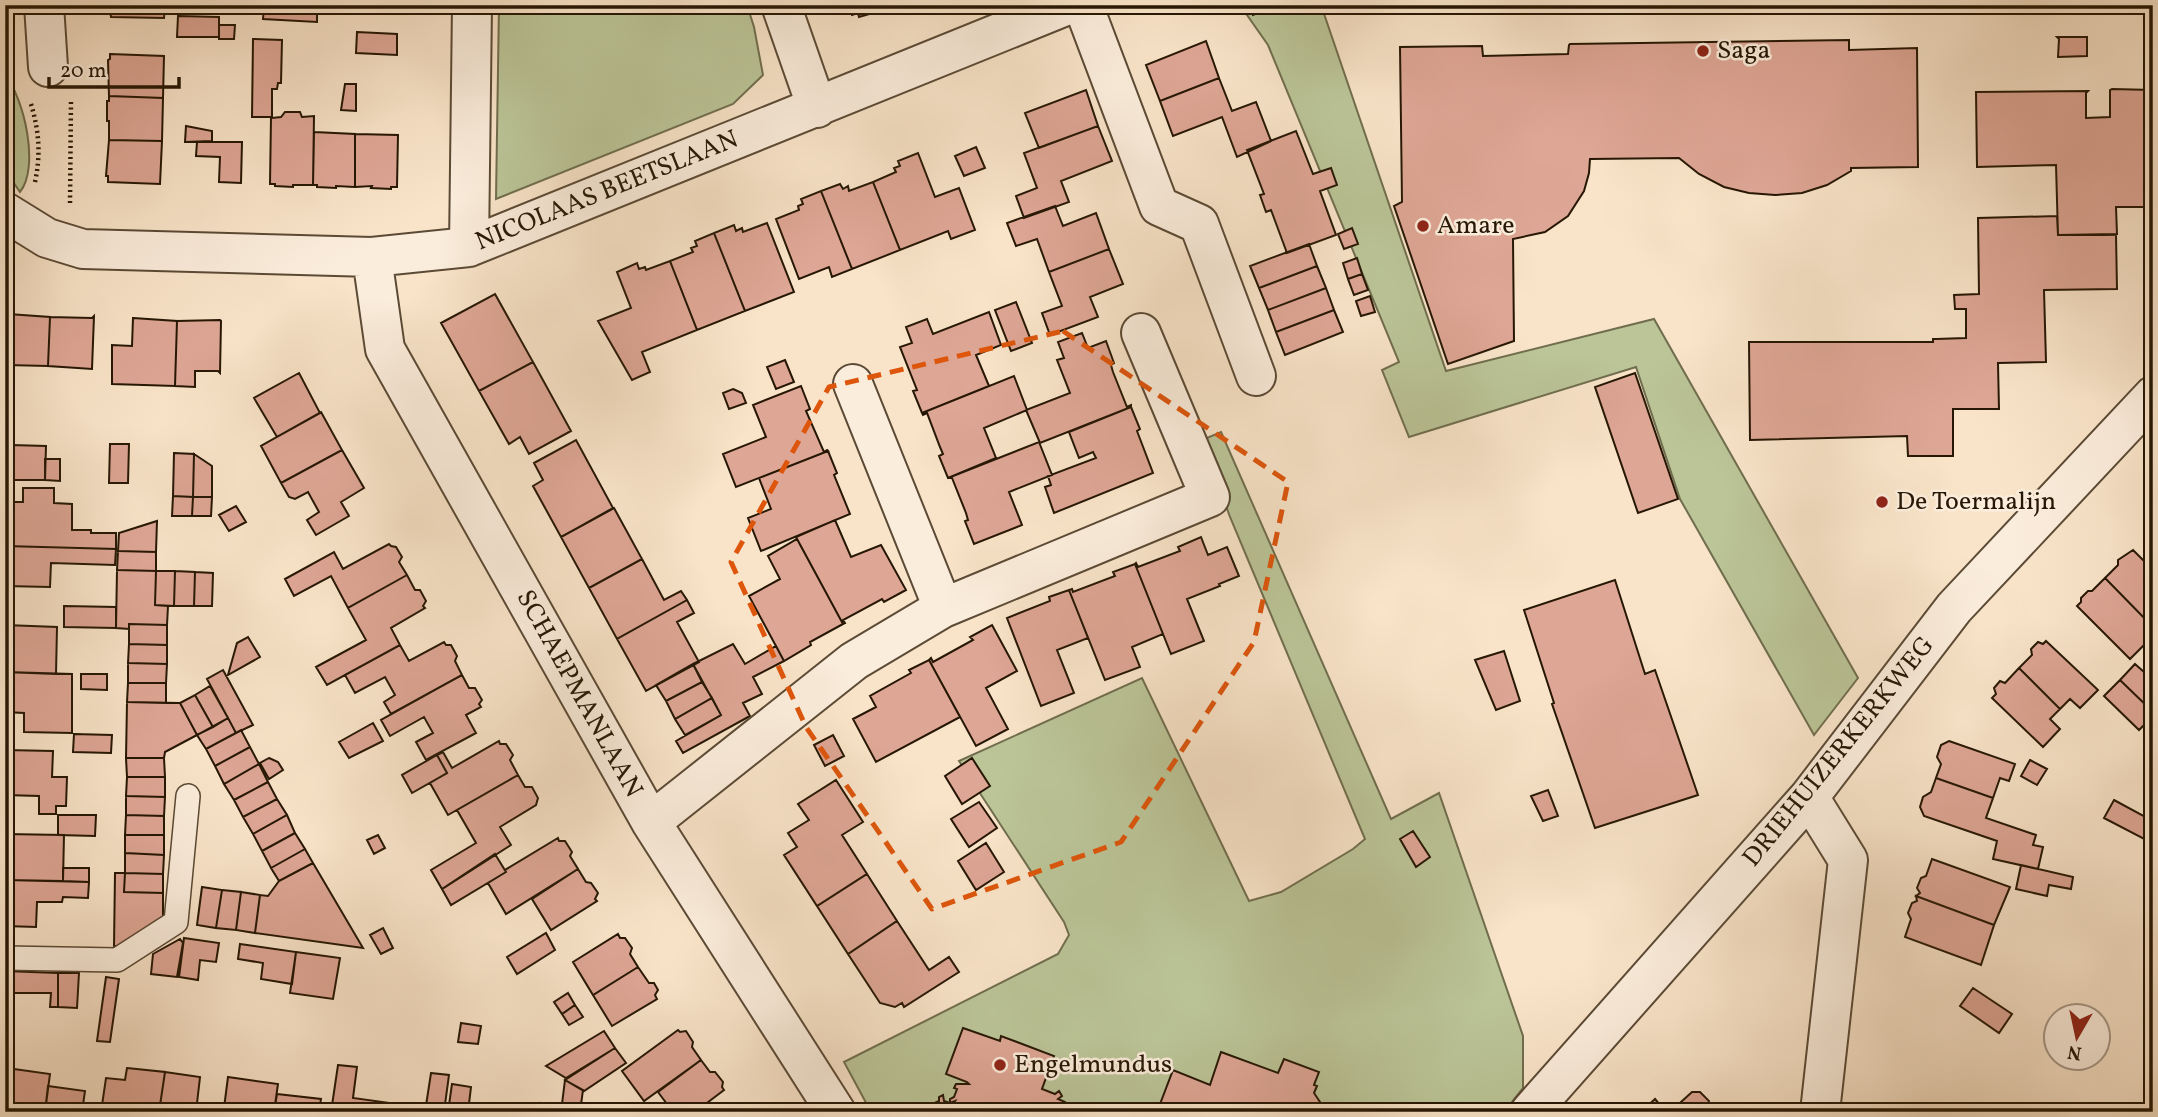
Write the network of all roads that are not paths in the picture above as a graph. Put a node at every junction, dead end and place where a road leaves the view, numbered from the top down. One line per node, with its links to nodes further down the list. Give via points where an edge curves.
1 (44, 5): 6 (street)
2 (472, 5): 9 (street)
3 (781, 5): 7 (street)
4 (1068, 5): 7 (street, NICOLAAS BEETSLAAN)
5 (1083, 5): 12 (street, via 1159,206 1199,224)
6 (38, 82)
7 (817, 107): 9 (street, NICOLAAS BEETSLAAN)
8 (13, 217): 10 (street, NICOLAAS BEETSLAAN, via 47,238 83,249)
9 (469, 247): 10 (street, NICOLAAS BEETSLAAN)
10 (372, 257): 18 (street, SCHAEPMANLAAN, via 385,349)
11 (1140, 333): 15 (street, via 1210,497)
12 (1256, 376)
13 (853, 384): 15 (street)
14 (2153, 396): 17 (street, DRIEHUIZERKERKWEG, via 1954,608)
15 (943, 608): 18 (street, via 854,661)
16 (188, 796): 19 (lane, via 176,922 117,960)
17 (1809, 797): 21 (street, DRIEHUIZERKERKWEG); 22 (street, via 1848,860)
18 (651, 822): 20 (street, SCHAEPMANLAAN)
19 (5, 958)
20 (835, 1112)
21 (1530, 1112)
22 (1820, 1112)

